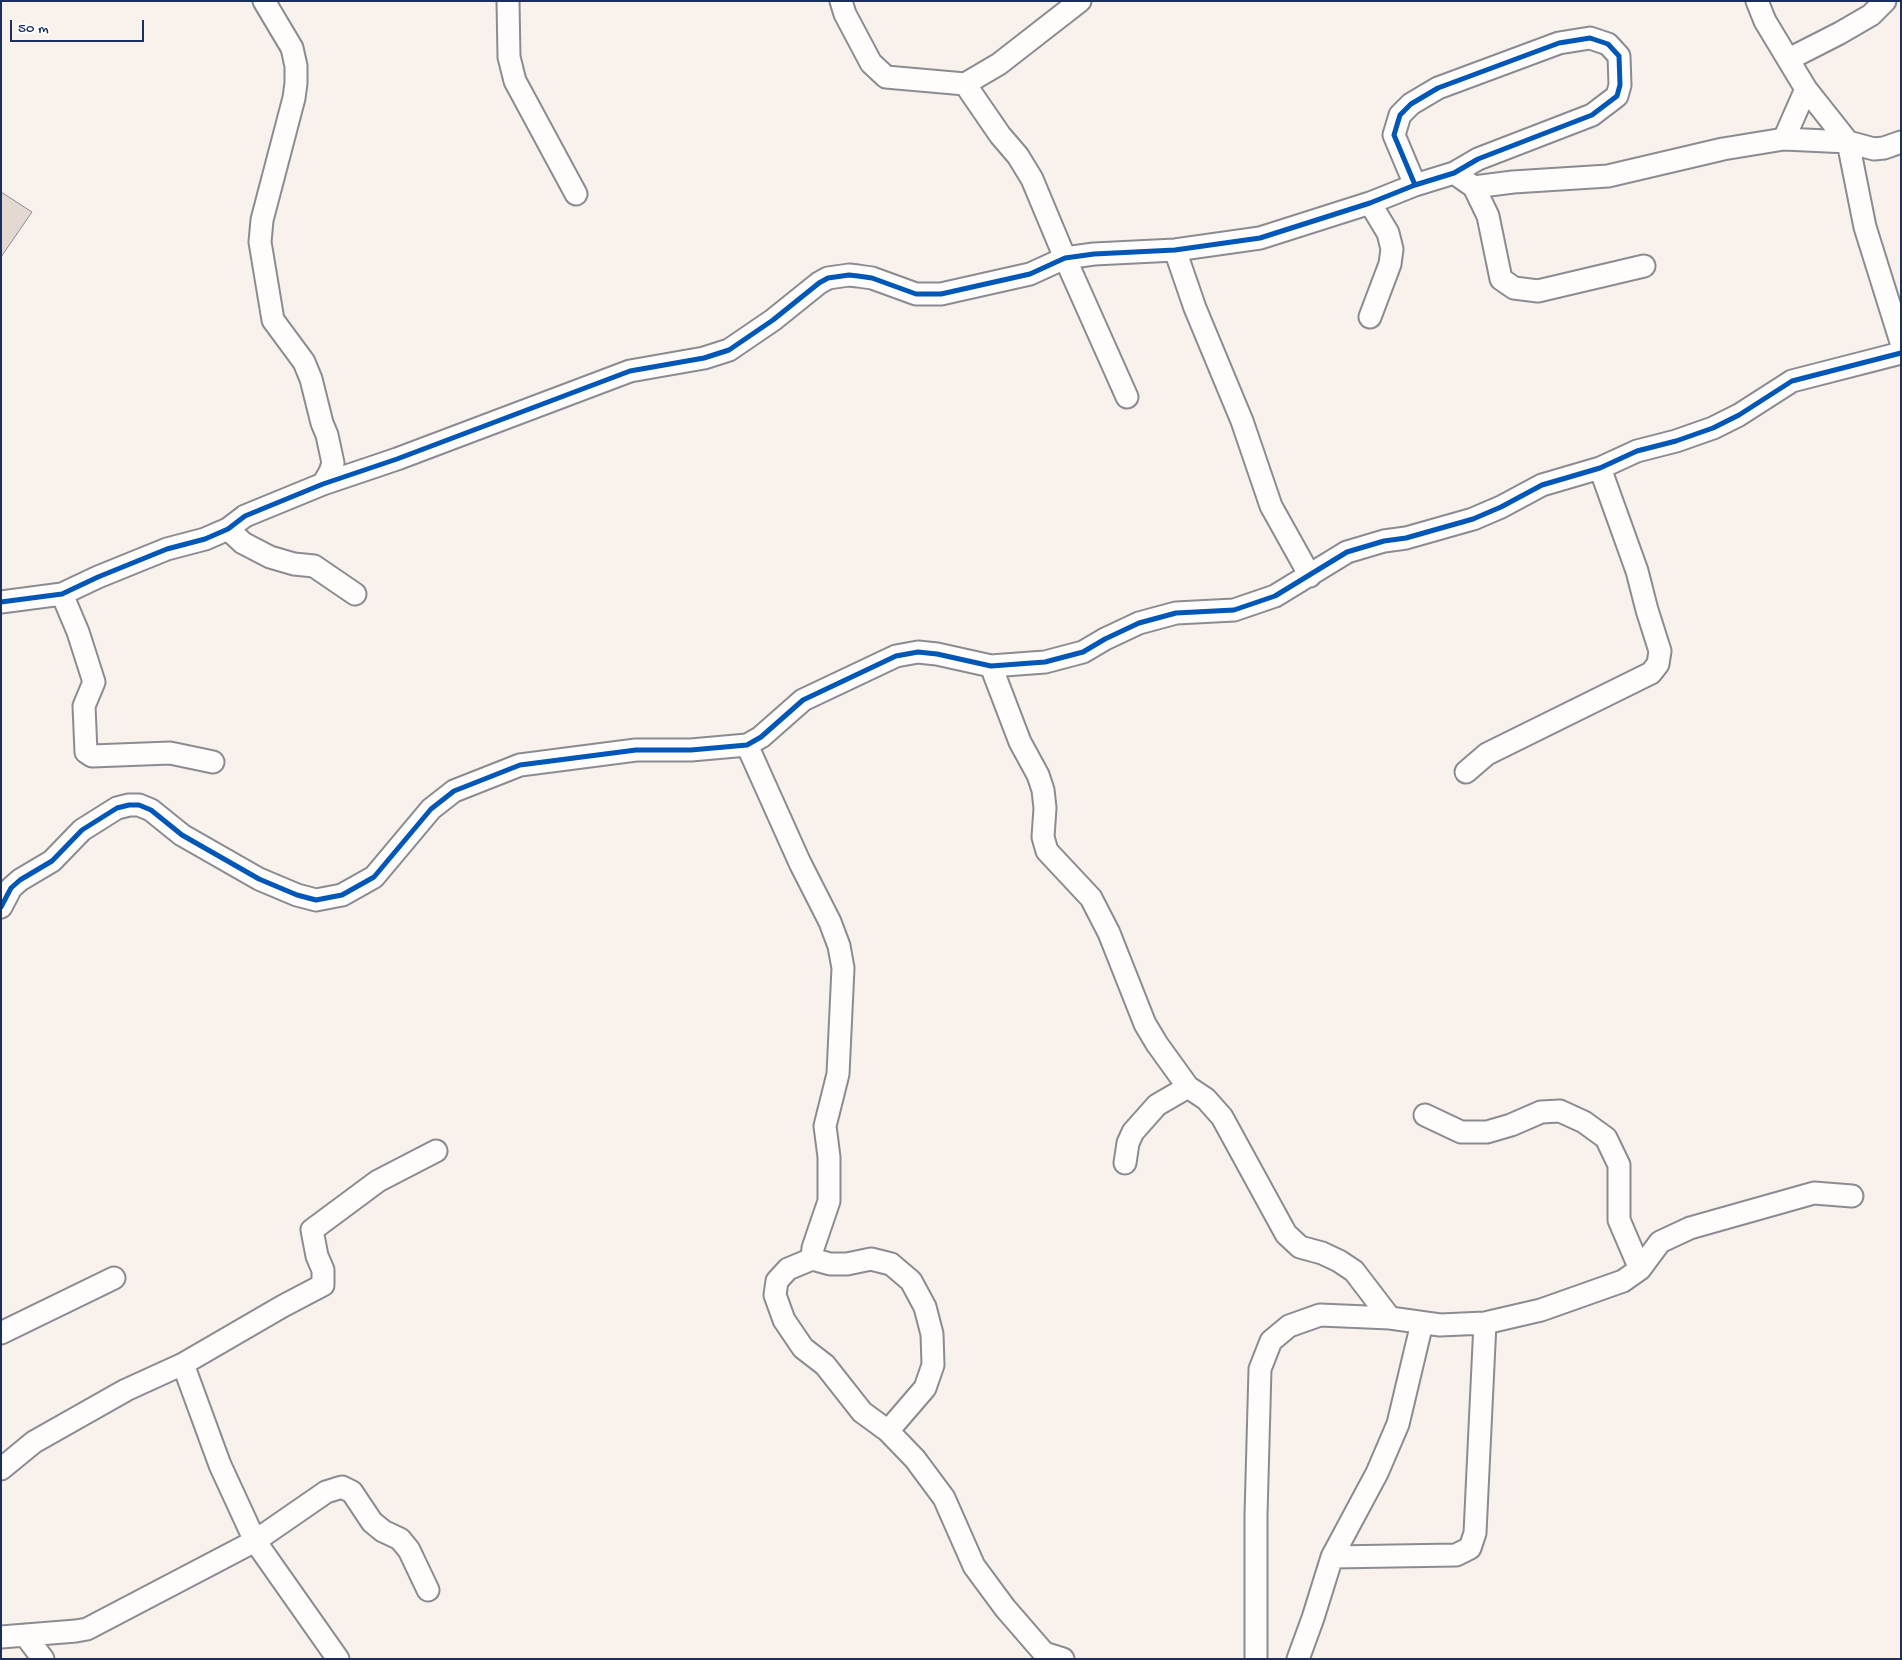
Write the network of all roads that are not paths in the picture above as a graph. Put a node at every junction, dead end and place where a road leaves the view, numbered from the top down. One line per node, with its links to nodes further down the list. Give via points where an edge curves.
1 (264, 1): 26 (street, via 292,48 296,83 262,220 260,242 273,320 304,362 328,435 332,463)
2 (508, 1): 16 (street, via 509,57 515,81)
3 (842, 1): 8 (street, via 845,14 871,63 886,77)
4 (1080, 1): 8 (street, via 1006,59)
5 (1757, 1): 7 (street, via 1765,21)
6 (1885, 1): 7 (street, via 1871,15 1848,29)
7 (1789, 59): 9 (street)
8 (965, 84): 19 (street, via 1032,179)
9 (1806, 88): 10 (street); 11 (street)
10 (1784, 139): 11 (street); 15 (street, via 1723,149 1608,176)
11 (1848, 142): 12 (street, via 1874,149); 22 (street, via 1865,227)
12 (1901, 142)
13 (1454, 173): 14 (street); 14 (street, via 1478,159 1592,115 1617,96 1619,56 1608,44 1590,38 1560,44 1438,88 1411,104 1400,115 1394,135); 15 (street)
14 (1415, 185): 17 (street)
15 (1474, 187): 20 (street, via 1488,216 1501,279 1514,288 1538,291)
16 (576, 194)
17 (1370, 203): 18 (street, via 1260,238); 21 (street, via 1388,233 1392,249 1390,264)
18 (1175, 250): 19 (street); 28 (street, via 1242,421 1271,506)
19 (1064, 258): 24 (street); 26 (street, via 1030,274 940,294 916,294 858,276 828,278 729,350 630,372)
20 (1644, 266)
21 (1370, 317)
22 (1901, 342)
23 (1901, 353): 25 (street, via 1792,381 1713,428 1637,451)
24 (1127, 397)
25 (1600, 468): 28 (street, via 1542,485 1473,520 1347,552); 35 (street, via 1637,571 1660,650 1658,664 1651,673 1487,754)
26 (323, 484): 27 (street, via 245,516)
27 (228, 529): 29 (street, via 126,565); 30 (street, via 243,543 270,557 314,566)
28 (1310, 576): 32 (street, via 1276,596 1234,610 1176,614 1139,623 1083,652 1045,662)
29 (62, 594): 31 (street); 34 (street, via 94,682 84,706 86,752 92,756 170,753)
30 (355, 594)
31 (1, 602)
32 (991, 666): 33 (street, via 937,654 918,652 896,656 803,700 761,737); 37 (street, via 1020,742 1043,790 1042,837 1047,851 1091,898 1145,1024)
33 (747, 745): 36 (street, via 636,750 520,765 454,791 431,809 374,877 342,895 316,900 259,879 182,835 151,810 129,805 118,808 82,830 52,861 11,888); 42 (street, via 830,922 843,968 838,1074 825,1126 829,1201)
34 (213, 762)
35 (1466, 772)
36 (1, 907)
37 (1188, 1087): 40 (street, via 1157,1105 1133,1132); 45 (street, via 1206,1099 1222,1117 1286,1234 1300,1247 1322,1253 1354,1271)
38 (1425, 1115): 43 (street, via 1461,1132 1487,1132 1541,1112 1560,1111 1584,1122 1606,1138 1619,1164 1619,1220)
39 (436, 1151): 49 (street, via 378,1181 312,1230 323,1270 323,1285)
40 (1125, 1163)
41 (1852, 1196): 43 (street, via 1814,1193 1690,1228 1660,1242)
42 (812, 1259): 50 (street, via 788,1269 777,1281 774,1295 784,1320 802,1348 825,1365 862,1412); 50 (street, via 830,1264 871,1259 892,1264 911,1281 925,1307 932,1334 933,1365 925,1388)
43 (1640, 1269): 47 (street, via 1622,1281 1541,1310)
44 (114, 1278): 48 (street)
45 (1390, 1318): 46 (street); 60 (street, via 1320,1316 1289,1326 1271,1341 1260,1370)
46 (1422, 1323): 47 (street); 53 (street, via 1398,1424 1377,1473)
47 (1484, 1324): 53 (street, via 1475,1534 1470,1548 1456,1555)
48 (1, 1333)
49 (183, 1364): 51 (street, via 126,1390 34,1442); 52 (street, via 220,1465)
50 (888, 1430): 59 (street, via 944,1498 974,1566 1005,1608 1044,1653)
51 (1, 1469)
52 (255, 1541): 54 (street, via 326,1492 342,1488 352,1492 372,1522 400,1539 409,1550); 55 (street, via 87,1629); 58 (street)
53 (1332, 1557): 61 (street)
54 (428, 1590)
55 (25, 1635): 56 (street); 57 (street)
56 (1, 1637)
57 (43, 1659)
58 (338, 1659)
59 (1062, 1659)
60 (1256, 1659)
61 (1298, 1659)

